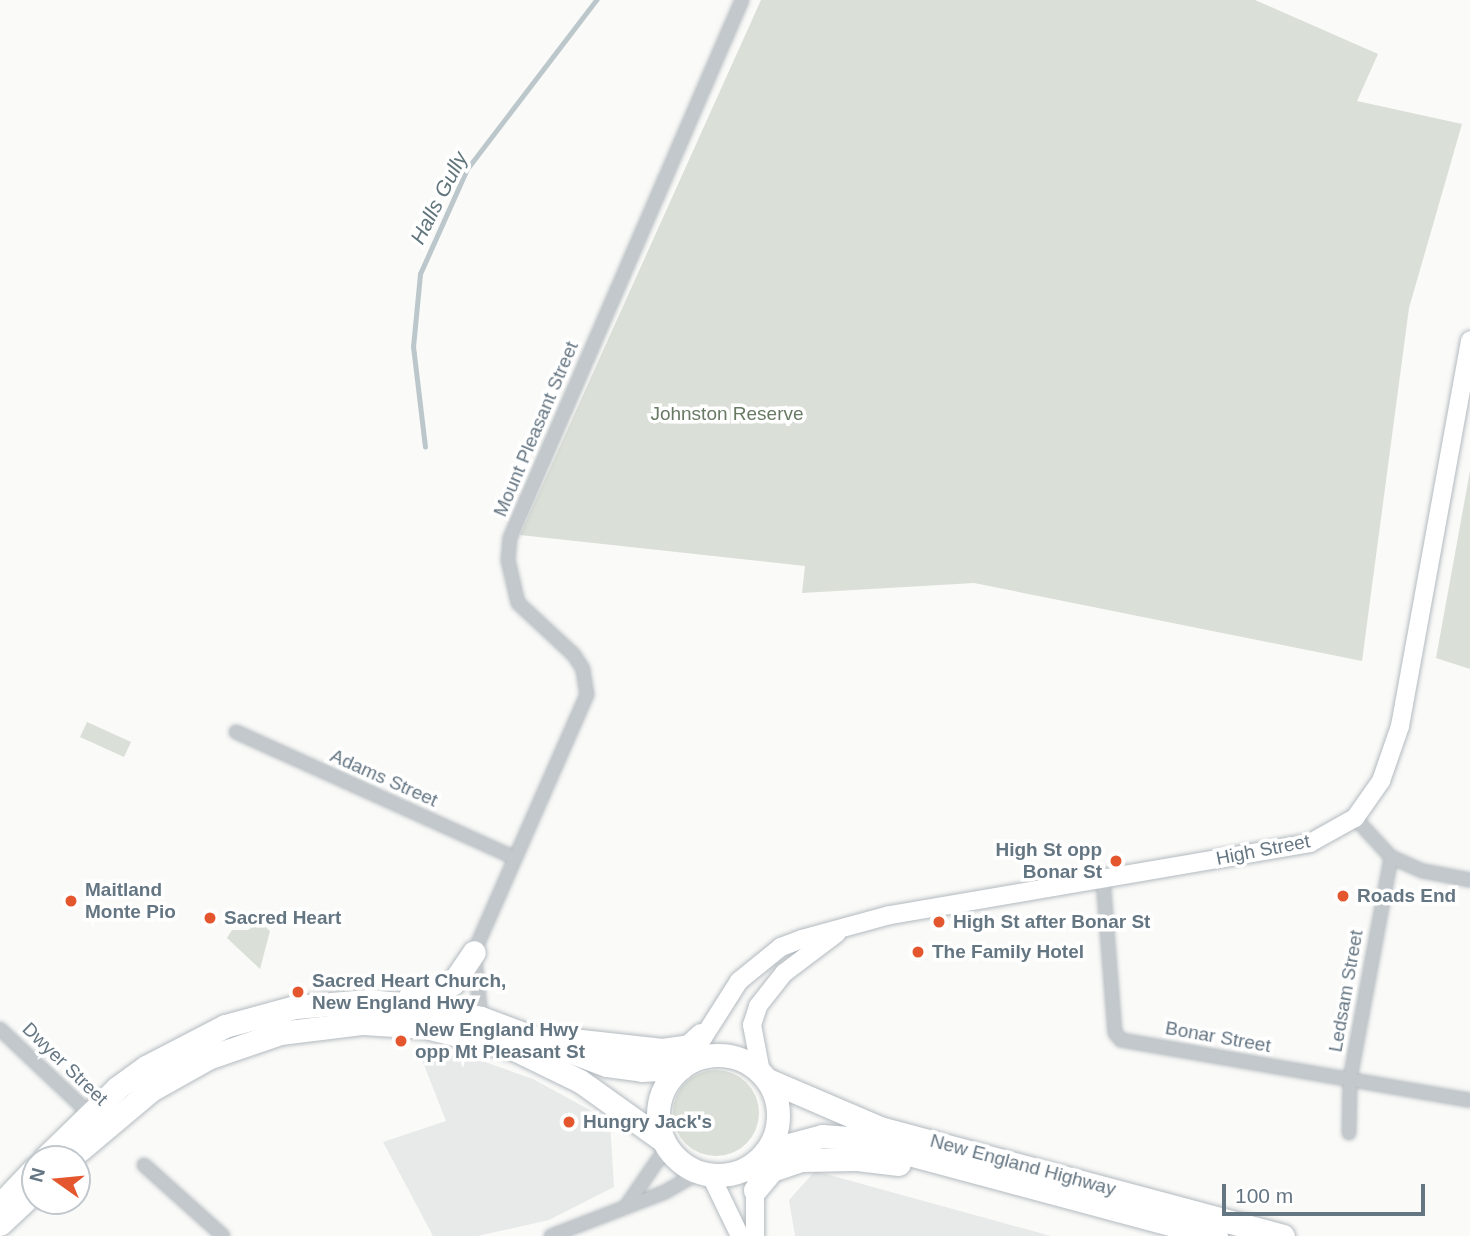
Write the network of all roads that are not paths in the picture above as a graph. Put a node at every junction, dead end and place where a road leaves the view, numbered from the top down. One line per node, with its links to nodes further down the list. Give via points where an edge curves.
1 (742, 0): 6 (street, Mount Pleasant Street, via 510,538 508,559 519,603 574,655 583,668 587,695)
2 (1470, 340): 4 (main road, High Street, via 1409,685 1381,781)
3 (236, 732): 6 (street, Adams Street)
4 (1355, 818): 5 (street); 7 (main road, High Street, via 1310,843)
5 (1391, 857): 8 (street, via 1423,871); 18 (street, Ledsam Street)
6 (515, 858): 10 (street, Mount Pleasant Street)
7 (1103, 878): 9 (main road, High Street, via 890,915); 18 (street, Bonar Street, via 1115,1033 1121,1040)
8 (1470, 880)
9 (842, 929): 15 (main road, High Street, via 802,939 760,962 739,981); 17 (main road, High Street, via 785,973 758,1006 752,1026)
10 (474, 952): 11 (highway, via 453,983 437,993); 12 (street, Mount Pleasant Street)
11 (368, 1001): 12 (highway); 20 (highway, via 295,1007 225,1026 146,1067)
12 (481, 1018): 14 (highway)
13 (0, 1029): 20 (street, Dwyer Street)
14 (514, 1030): 15 (highway, via 591,1045 662,1050 690,1046); 16 (highway, via 615,1066)
15 (701, 1035): 16 (main road, High Street)
16 (684, 1065): 17 (highway, via 723,1056); 22 (highway, via 659,1102)
17 (764, 1076): 25 (highway, via 778,1109); 40 (highway, New England Highway, via 880,1128)
18 (1350, 1079): 19 (street, Bonar Street); 21 (street, Ledsam Street)
19 (1470, 1100)
20 (96, 1121): 22 (highway, via 232,1048 305,1028 363,1023 436,1028 514,1049 580,1081); 23 (highway); 24 (highway)
21 (1349, 1133)
22 (664, 1143): 27 (highway); 33 (street)
23 (63, 1145)
24 (79, 1145)
25 (764, 1154): 27 (highway, via 739,1172); 28 (highway, New England Highway, via 822,1136 849,1138); 30 (main road)
26 (144, 1165): 35 (street)
27 (704, 1174): 33 (street); 37 (main road)
28 (986, 1174): 30 (highway, via 827,1158 785,1163); 39 (highway, New England Highway)
29 (21, 1183): 32 (highway)
30 (755, 1190): 38 (main road)
31 (21, 1204): 34 (highway)
32 (0, 1205)
33 (626, 1206): 36 (street)
34 (0, 1224)
35 (223, 1236)
36 (551, 1236)
37 (740, 1236)
38 (755, 1236)
39 (1216, 1236)
40 (1283, 1236)

